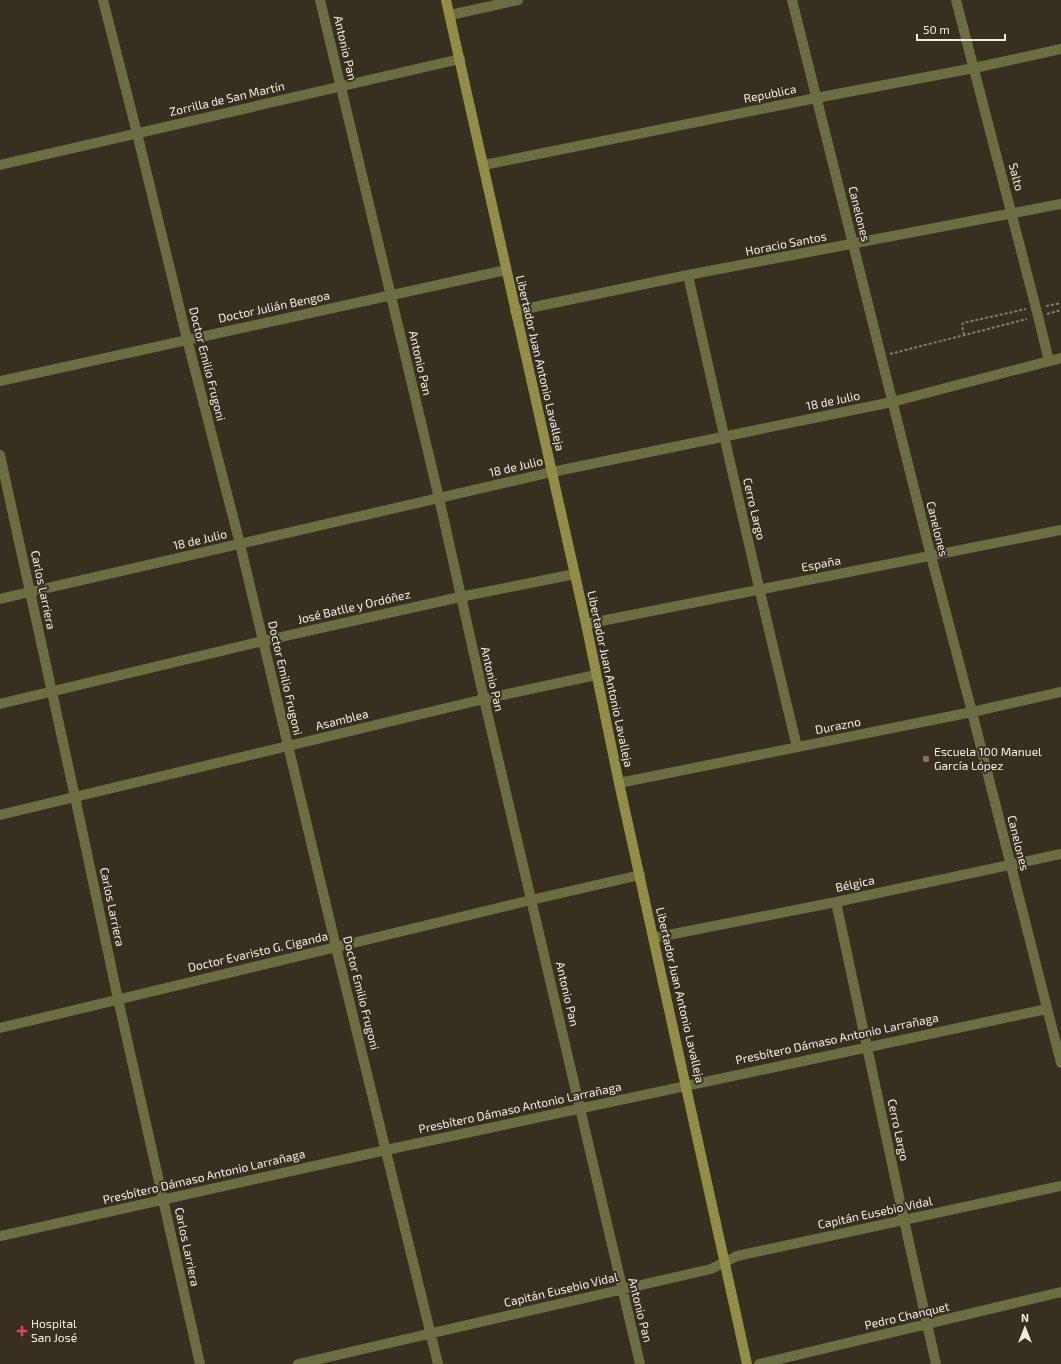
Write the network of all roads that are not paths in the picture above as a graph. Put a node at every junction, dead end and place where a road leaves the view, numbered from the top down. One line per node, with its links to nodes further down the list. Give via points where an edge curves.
1 (103, 0): 13 (street, Doctor Emilio Frugoni)
2 (320, 0): 11 (street, Antonio Pan)
3 (446, 0): 7 (street, Libertador Juan Antonio Lavalleja)
4 (518, 0): 7 (street)
5 (792, 0): 12 (street, Canelones)
6 (956, 0): 10 (street, Salto)
7 (450, 15): 9 (street, Libertador Juan Antonio Lavalleja)
8 (1061, 49): 10 (street, Republica)
9 (460, 59): 11 (street, Zorrilla de San Martín); 15 (street, Libertador Juan Antonio Lavalleja)
10 (974, 68): 12 (street, Republica); 17 (street, Salto)
11 (341, 86): 13 (street, Zorrilla de San Martín); 21 (street, Antonio Pan)
12 (816, 98): 15 (street, Republica); 18 (street, Canelones)
13 (137, 133): 14 (street, Zorrilla de San Martín); 23 (street, Doctor Emilio Frugoni)
14 (0, 165)
15 (484, 165): 19 (street, Libertador Juan Antonio Lavalleja)
16 (1061, 204): 17 (street, Horacio Santos)
17 (1012, 214): 18 (street, Horacio Santos); 25 (street, Salto)
18 (854, 244): 20 (street, Horacio Santos); 27 (street, Canelones)
19 (506, 270): 21 (street, Doctor Julián Bengoa); 22 (street, Libertador Juan Antonio Lavalleja)
20 (688, 275): 22 (street, Horacio Santos); 28 (street, Cerro Largo)
21 (391, 296): 23 (street, Doctor Julián Bengoa); 31 (street, Antonio Pan)
22 (515, 311): 30 (street, Libertador Juan Antonio Lavalleja)
23 (187, 339): 26 (street, Doctor Julián Bengoa); 33 (street, Doctor Emilio Frugoni)
24 (1061, 358): 25 (street, 18 de Julio)
25 (1048, 362): 27 (street, 18 de Julio)
26 (0, 381)
27 (892, 402): 28 (street, 18 de Julio); 34 (street, Canelones)
28 (724, 437): 30 (street, 18 de Julio); 36 (street, Cerro Largo)
29 (0, 455): 37 (street, Carlos Larriera)
30 (552, 472): 31 (street, 18 de Julio); 35 (street, Libertador Juan Antonio Lavalleja)
31 (439, 498): 33 (street, 18 de Julio); 38 (street, Antonio Pan)
32 (1061, 530): 34 (street, España)
33 (240, 544): 37 (street, 18 de Julio); 41 (street, Doctor Emilio Frugoni)
34 (931, 556): 36 (street, España); 47 (street, Canelones)
35 (575, 574): 38 (street, José Batlle y Ordóñez); 40 (street, Libertador Juan Antonio Lavalleja)
36 (759, 590): 40 (street, España); 49 (street, Cerro Largo)
37 (30, 592): 39 (street, 18 de Julio); 43 (street, Carlos Larriera)
38 (460, 597): 41 (street, José Batlle y Ordóñez); 45 (street, Antonio Pan)
39 (0, 599)
40 (586, 624): 42 (street, Libertador Juan Antonio Lavalleja)
41 (263, 641): 43 (street, José Batlle y Ordóñez); 48 (street, Doctor Emilio Frugoni)
42 (596, 675): 45 (street, Asamblea); 50 (street, Libertador Juan Antonio Lavalleja)
43 (53, 692): 46 (street, José Batlle y Ordóñez); 51 (street, Carlos Larriera)
44 (1061, 692): 47 (street, Durazno)
45 (484, 699): 48 (street, Asamblea); 56 (street, Antonio Pan)
46 (0, 704)
47 (972, 712): 49 (street, Durazno); 54 (street, Canelones)
48 (288, 746): 51 (street, Asamblea); 59 (street, Doctor Emilio Frugoni)
49 (798, 747): 50 (street, Durazno)
50 (619, 783): 55 (street, Libertador Juan Antonio Lavalleja)
51 (76, 797): 52 (street, Asamblea); 60 (street, Carlos Larriera)
52 (0, 815)
53 (1061, 854): 54 (street, Bélgica)
54 (1010, 865): 57 (street, Bélgica); 61 (street, Canelones)
55 (640, 875): 56 (street, Doctor Evaristo G. Ciganda); 58 (street, Libertador Juan Antonio Lavalleja)
56 (531, 900): 59 (street, Doctor Evaristo G. Ciganda); 66 (street, Antonio Pan)
57 (836, 902): 58 (street, Bélgica); 63 (street, Cerro Largo)
58 (653, 938): 65 (street, Libertador Juan Antonio Lavalleja)
59 (336, 947): 60 (street, Doctor Evaristo G. Ciganda); 67 (street, Doctor Emilio Frugoni)
60 (118, 999): 62 (street, Doctor Evaristo G. Ciganda); 69 (street, Carlos Larriera)
61 (1047, 1009): 63 (street, Presbítero Dámaso Antonio Larrañaga); 64 (street, Canelones)
62 (0, 1028)
63 (867, 1046): 65 (street, Presbítero Dámaso Antonio Larrañaga); 70 (street, Cerro Largo)
64 (1061, 1063)
65 (686, 1085): 66 (street, Presbítero Dámaso Antonio Larrañaga); 72 (street, Libertador Juan Antonio Lavalleja)
66 (581, 1109): 67 (street, Presbítero Dámaso Antonio Larrañaga); 73 (street, Antonio Pan)
67 (386, 1150): 69 (street, Presbítero Dámaso Antonio Larrañaga); 76 (street, Doctor Emilio Frugoni)
68 (1061, 1186): 70 (street, Capitán Eusebio Vidal)
69 (163, 1199): 71 (street, Presbítero Dámaso Antonio Larrañaga); 77 (street, Carlos Larriera)
70 (904, 1220): 72 (street, Capitán Eusebio Vidal, via 738,1256); 75 (street, Cerro Largo)
71 (0, 1236)
72 (725, 1262): 73 (street, Capitán Eusebio Vidal, via 711,1270); 81 (street, Libertador Juan Antonio Lavalleja)
73 (621, 1289): 76 (street, Capitán Eusebio Vidal); 80 (street, Antonio Pan)
74 (1061, 1292): 75 (street, Pedro Chanquet)
75 (927, 1324): 82 (street, Pedro Chanquet); 83 (street, Cerro Largo)
76 (431, 1333): 78 (street, Capitán Eusebio Vidal); 79 (street, Doctor Emilio Frugoni)
77 (200, 1364)
78 (298, 1364)
79 (438, 1364)
80 (640, 1364)
81 (747, 1364)
82 (758, 1364)
83 (936, 1364)

